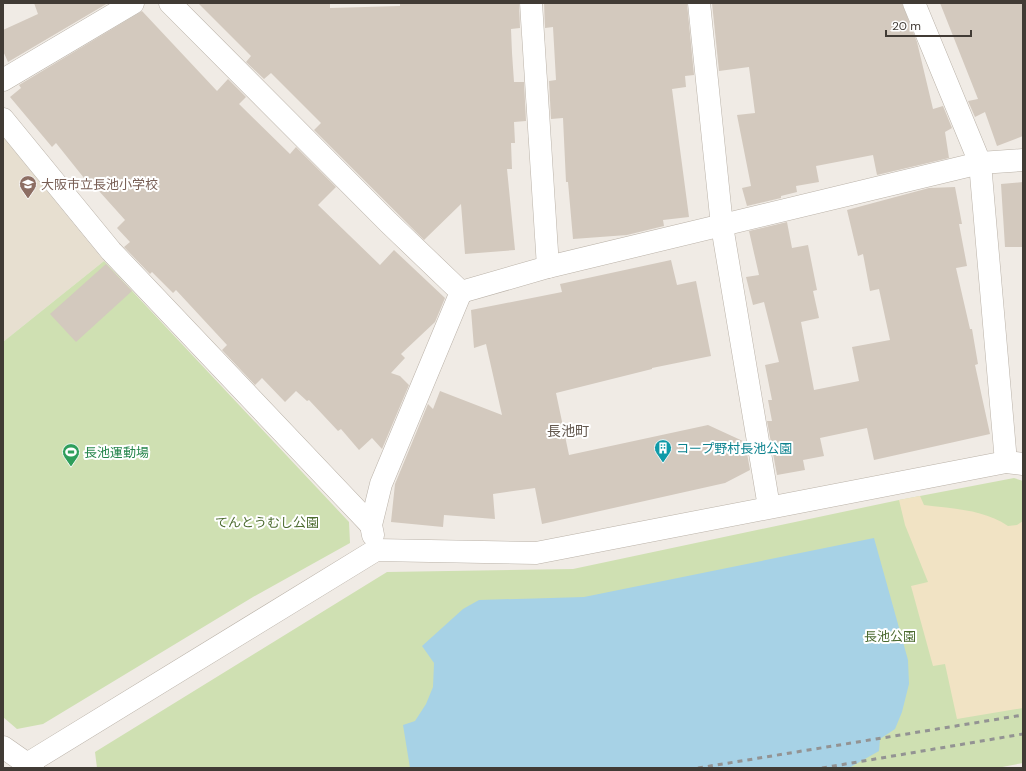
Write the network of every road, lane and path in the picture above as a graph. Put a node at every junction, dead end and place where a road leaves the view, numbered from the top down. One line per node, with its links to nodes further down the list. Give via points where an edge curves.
1 (133, 3): 6 (street)
2 (170, 3): 12 (street, via 388,222)
3 (531, 3): 11 (street)
4 (699, 3): 10 (street)
5 (914, 3): 9 (street)
6 (3, 80)
7 (3, 119): 15 (street, via 111,251)
8 (1023, 160): 9 (street)
9 (980, 163): 10 (street); 13 (street)
10 (722, 226): 11 (street); 14 (street)
11 (548, 266): 12 (street)
12 (462, 292): 15 (street, via 381,484)
13 (1014, 463): 14 (street)
14 (769, 508): 16 (street, via 536,553)
15 (370, 525): 16 (street)
16 (376, 550): 18 (street)
17 (3, 747): 18 (street)
18 (30, 766)

